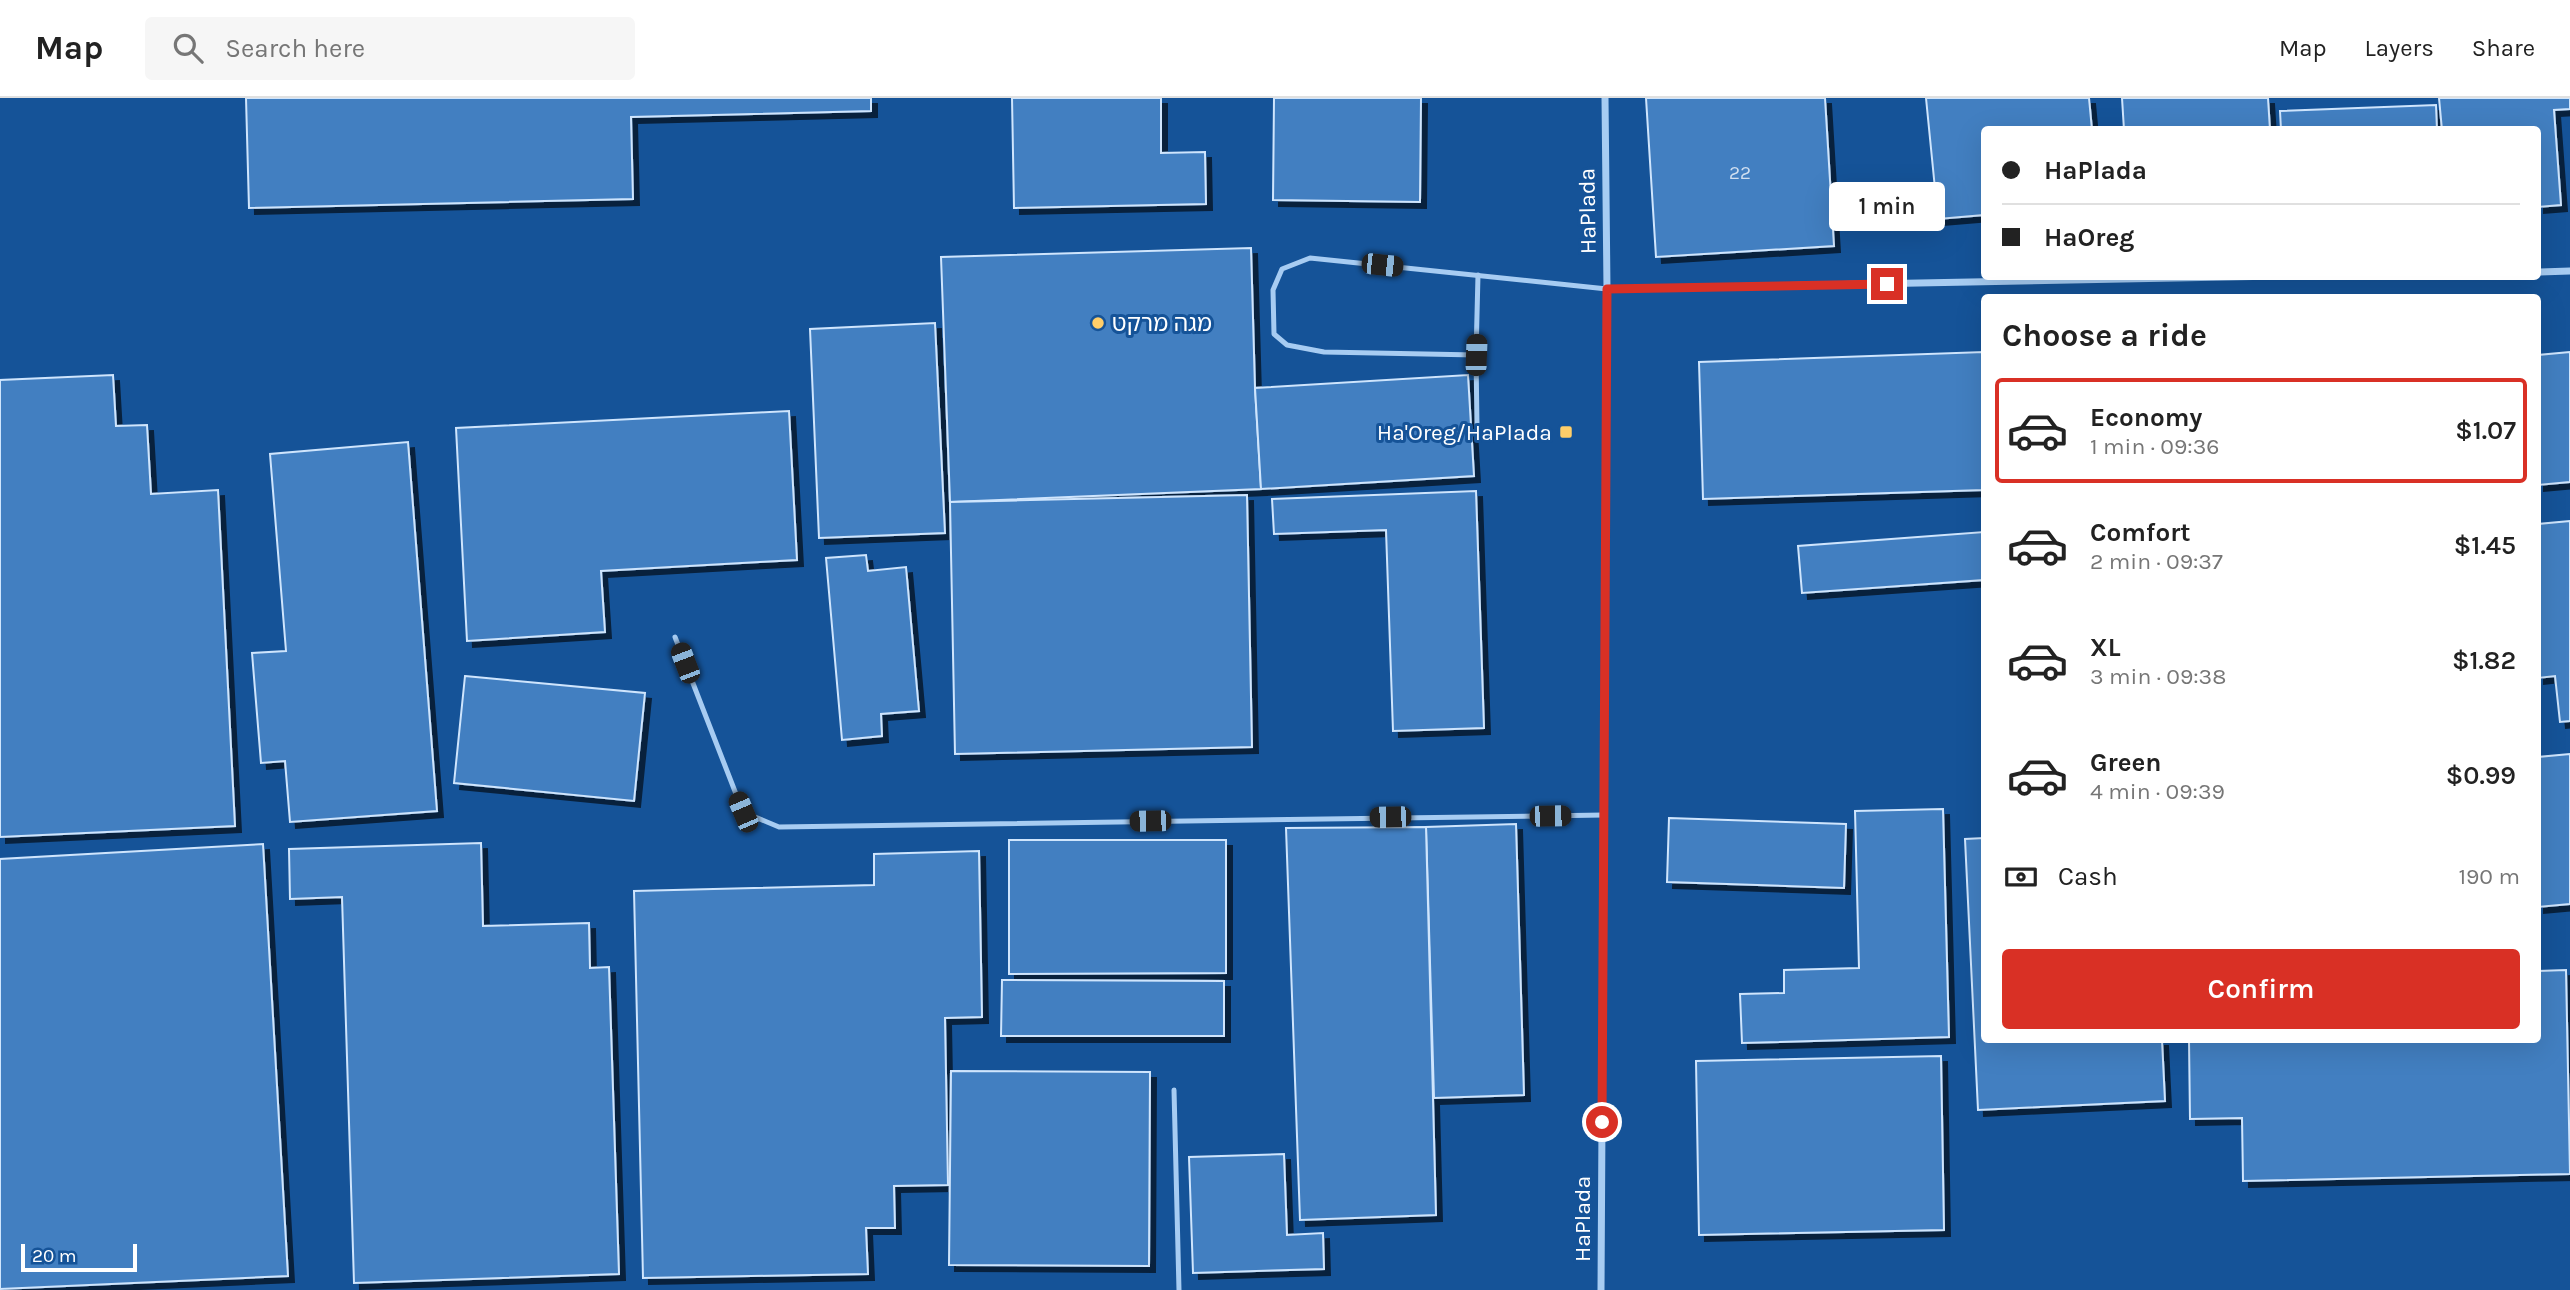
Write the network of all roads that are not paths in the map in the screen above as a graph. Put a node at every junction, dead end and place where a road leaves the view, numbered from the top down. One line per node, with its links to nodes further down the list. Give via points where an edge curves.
1 (1605, 98): 6 (street, HaPlada)
2 (2570, 271): 3 (street)
3 (2541, 272)
4 (1478, 275): 6 (lane); 7 (lane); 7 (lane, via 1310,258 1282,269 1273,290 1274,334 1287,345 1324,352)
5 (2072, 280): 6 (street)
6 (1607, 289): 10 (street, HaPlada)
7 (1476, 355): 8 (lane)
8 (1477, 427)
9 (675, 637): 10 (lane, via 743,812 779,827)
10 (1604, 815): 13 (street, HaPlada)
11 (1174, 1090): 12 (lane)
12 (1179, 1290)
13 (1601, 1290)

